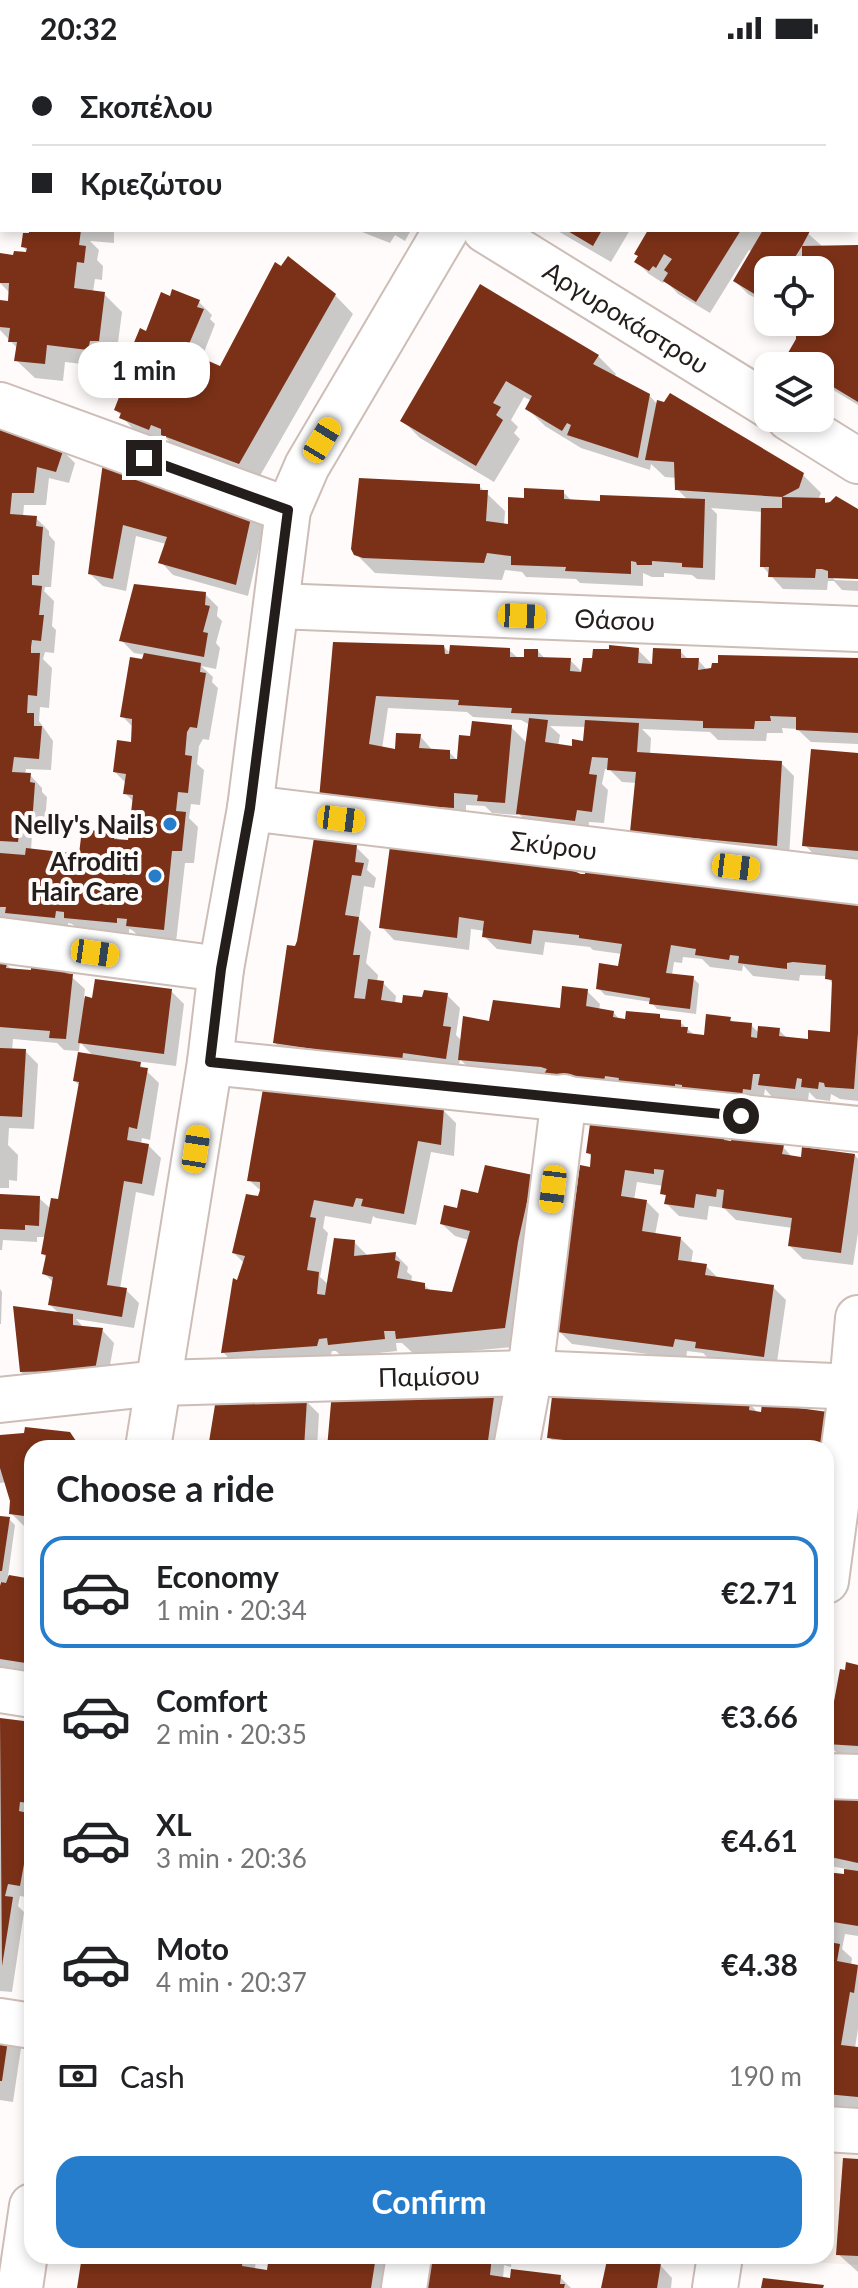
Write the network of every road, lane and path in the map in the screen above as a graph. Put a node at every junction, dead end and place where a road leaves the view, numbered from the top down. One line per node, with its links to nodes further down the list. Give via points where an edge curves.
1 (445, 232): 7 (street, via 307,466)
2 (488, 232): 3 (street, Αργυροκάστρου)
3 (754, 396)
4 (0, 405): 7 (street)
5 (811, 432): 6 (street)
6 (858, 461)
7 (288, 510): 8 (street)
8 (277, 606): 9 (street, Θάσου); 10 (street)
9 (858, 629)
10 (250, 808): 11 (street, Σκύρου); 13 (street)
11 (858, 882)
12 (0, 940): 13 (street)
13 (221, 969): 14 (street)
14 (210, 1062): 15 (street); 19 (street)
15 (564, 1097): 16 (street); 18 (street)
16 (858, 1129)
17 (858, 1318): 20 (street)
18 (530, 1373): 19 (street, Παμίσου); 20 (street, Παμίσου); 23 (street)
19 (158, 1383): 21 (street, Παμίσου); 22 (street)
20 (855, 1387): 24 (street)
21 (0, 1400)
22 (149, 1440)
23 (517, 1440)
24 (834, 1527)
25 (0, 1690): 26 (street)
26 (24, 1694)
27 (834, 1776): 28 (street)
28 (858, 1777)
29 (0, 2021): 30 (street)
30 (24, 2025)
31 (834, 2130): 32 (street)
32 (858, 2131)
33 (24, 2261): 36 (street)
34 (408, 2264): 37 (street)
35 (719, 2264): 38 (street)
36 (20, 2288)
37 (404, 2288)
38 (715, 2288)

